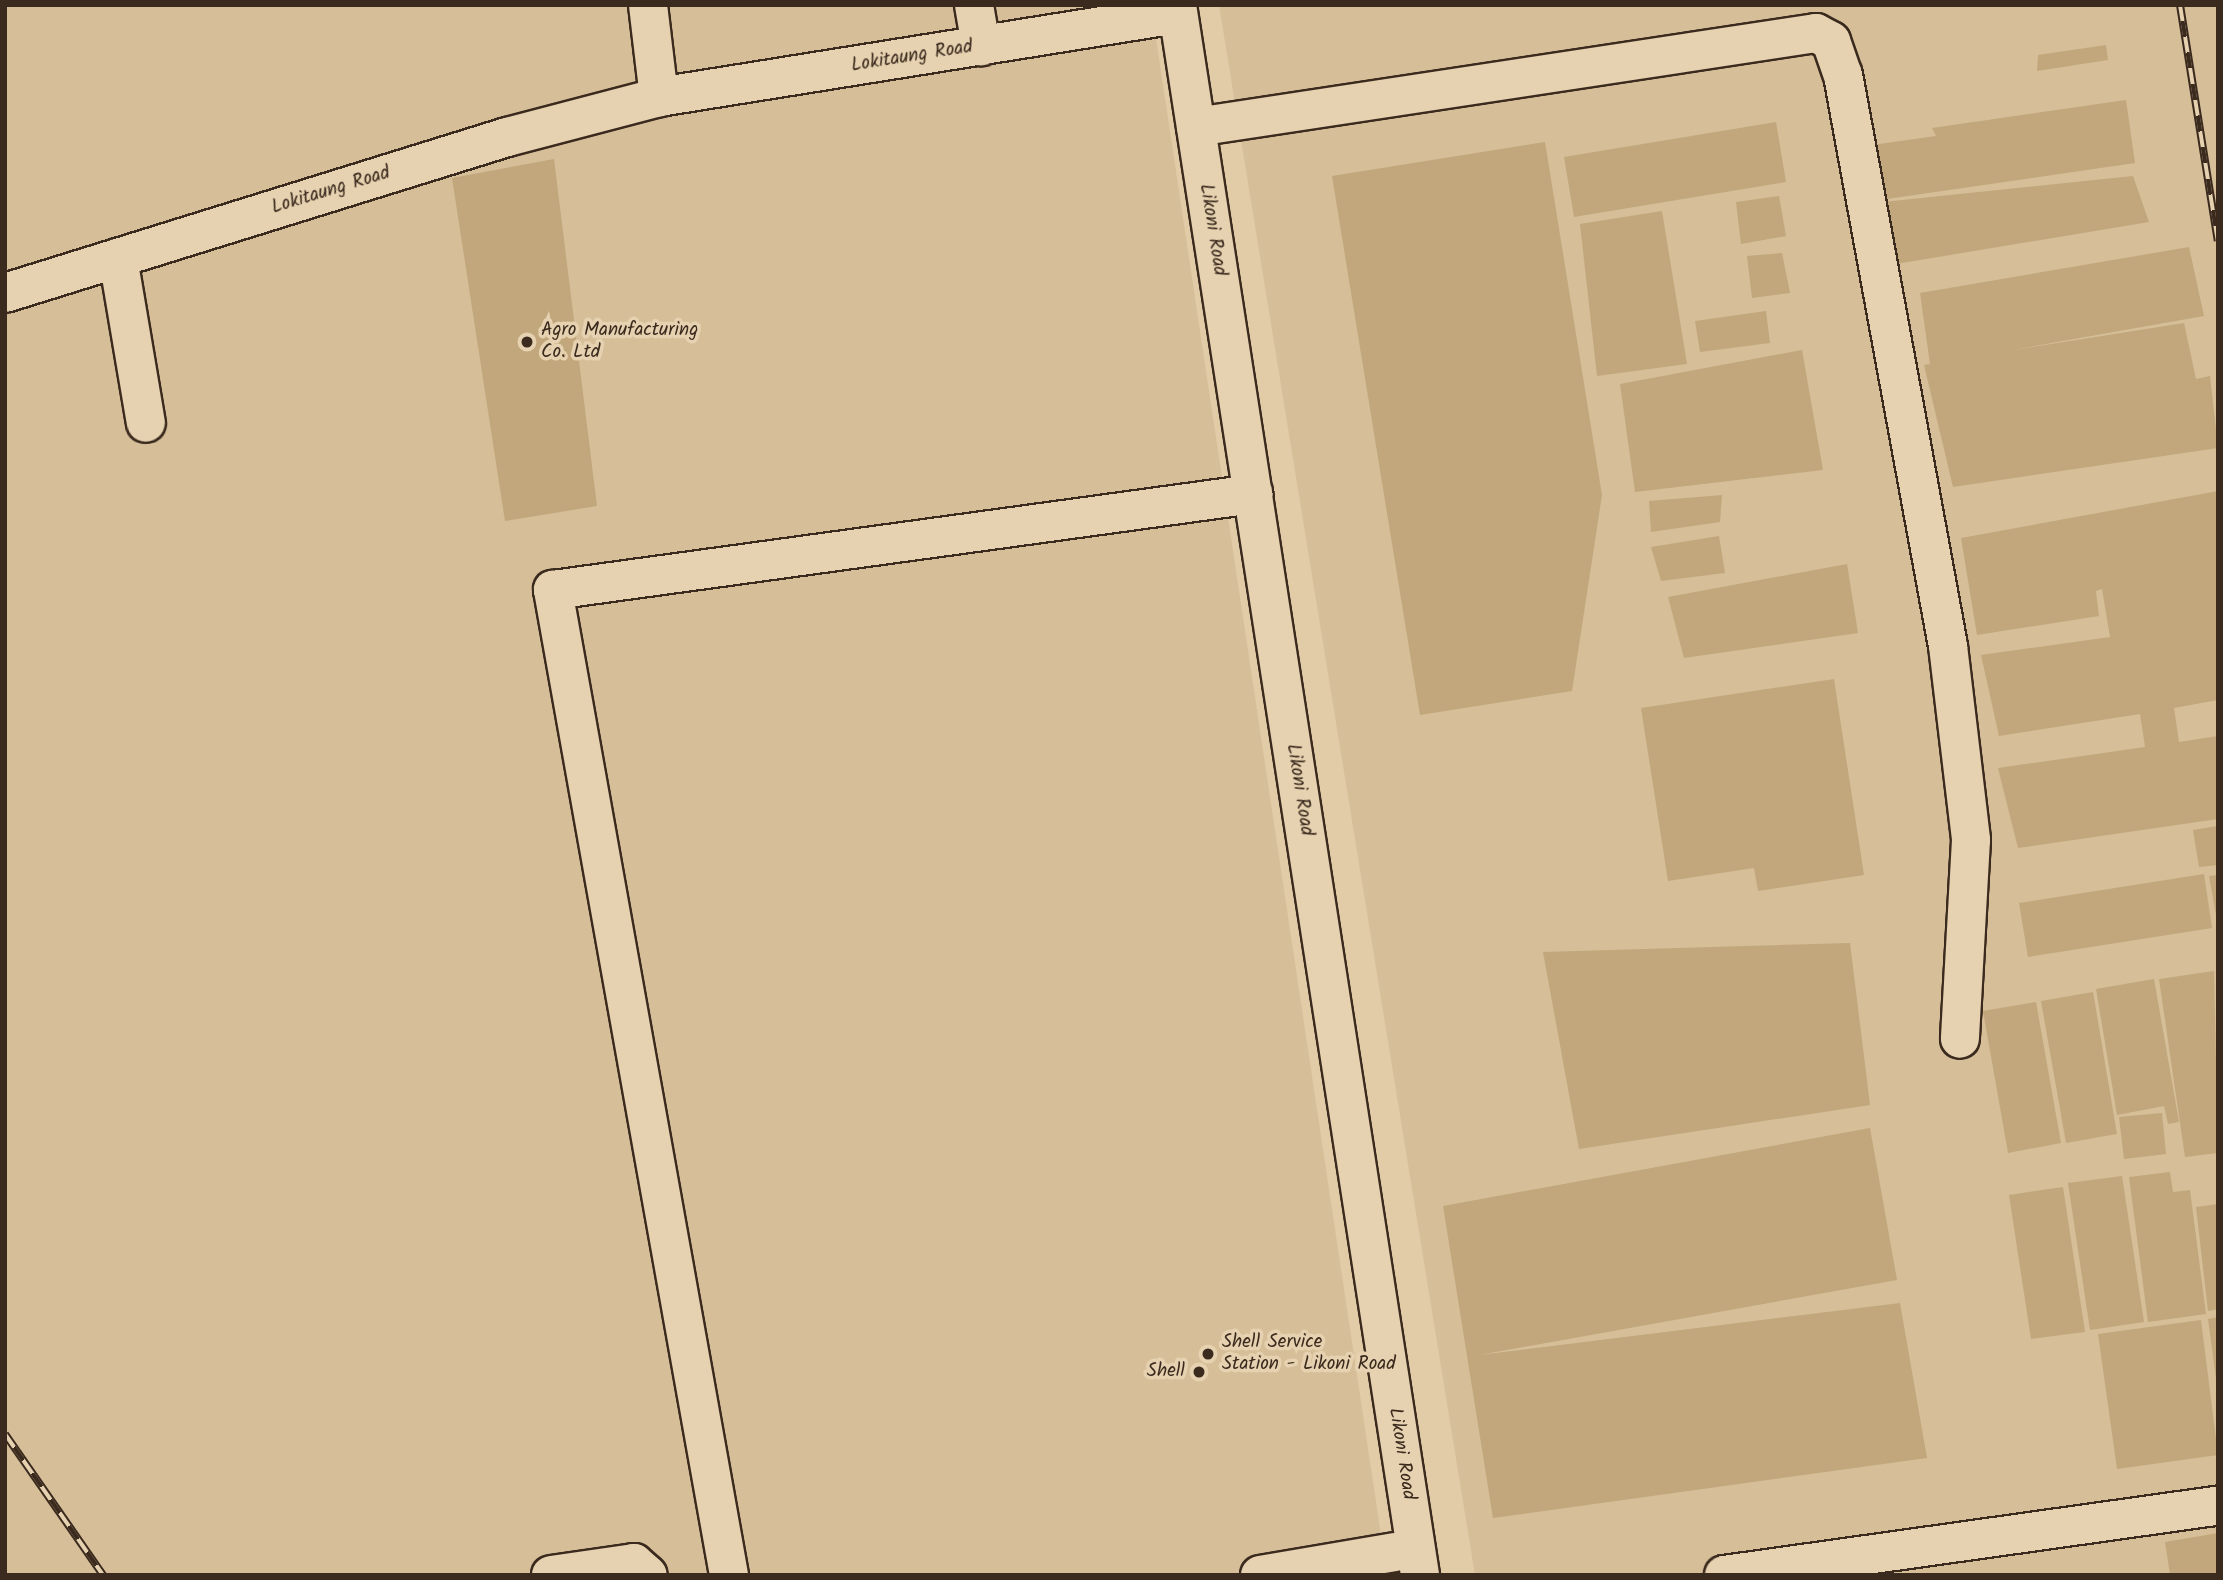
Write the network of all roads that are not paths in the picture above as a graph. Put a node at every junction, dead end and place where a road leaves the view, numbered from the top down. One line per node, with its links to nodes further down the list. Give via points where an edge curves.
1 (648, 5): 5 (street)
2 (974, 5): 4 (street)
3 (1168, 9): 4 (street, Lokitaung Road); 6 (street, Likoni Road); 10 (street, Likoni Road)
4 (981, 46): 5 (street, Lokitaung Road)
5 (659, 97): 7 (street, Lokitaung Road, via 508,137)
6 (1196, 127): 10 (street, Likoni Road); 11 (street, via 1816,33 1831,41 1843,75 1948,646 1971,840)
7 (118, 258): 8 (street, Lokitaung Road); 9 (street)
8 (5, 293)
9 (146, 423)
10 (1244, 495): 13 (street, Likoni Road, via 1387,1427); 16 (street, via 553,590)
11 (1960, 1039)
12 (2218, 1506): 18 (street)
13 (1404, 1567): 17 (street)
14 (551, 1575): 15 (street, via 634,1563)
15 (648, 1575)
16 (730, 1575)
17 (1260, 1575)
18 (1724, 1575)

